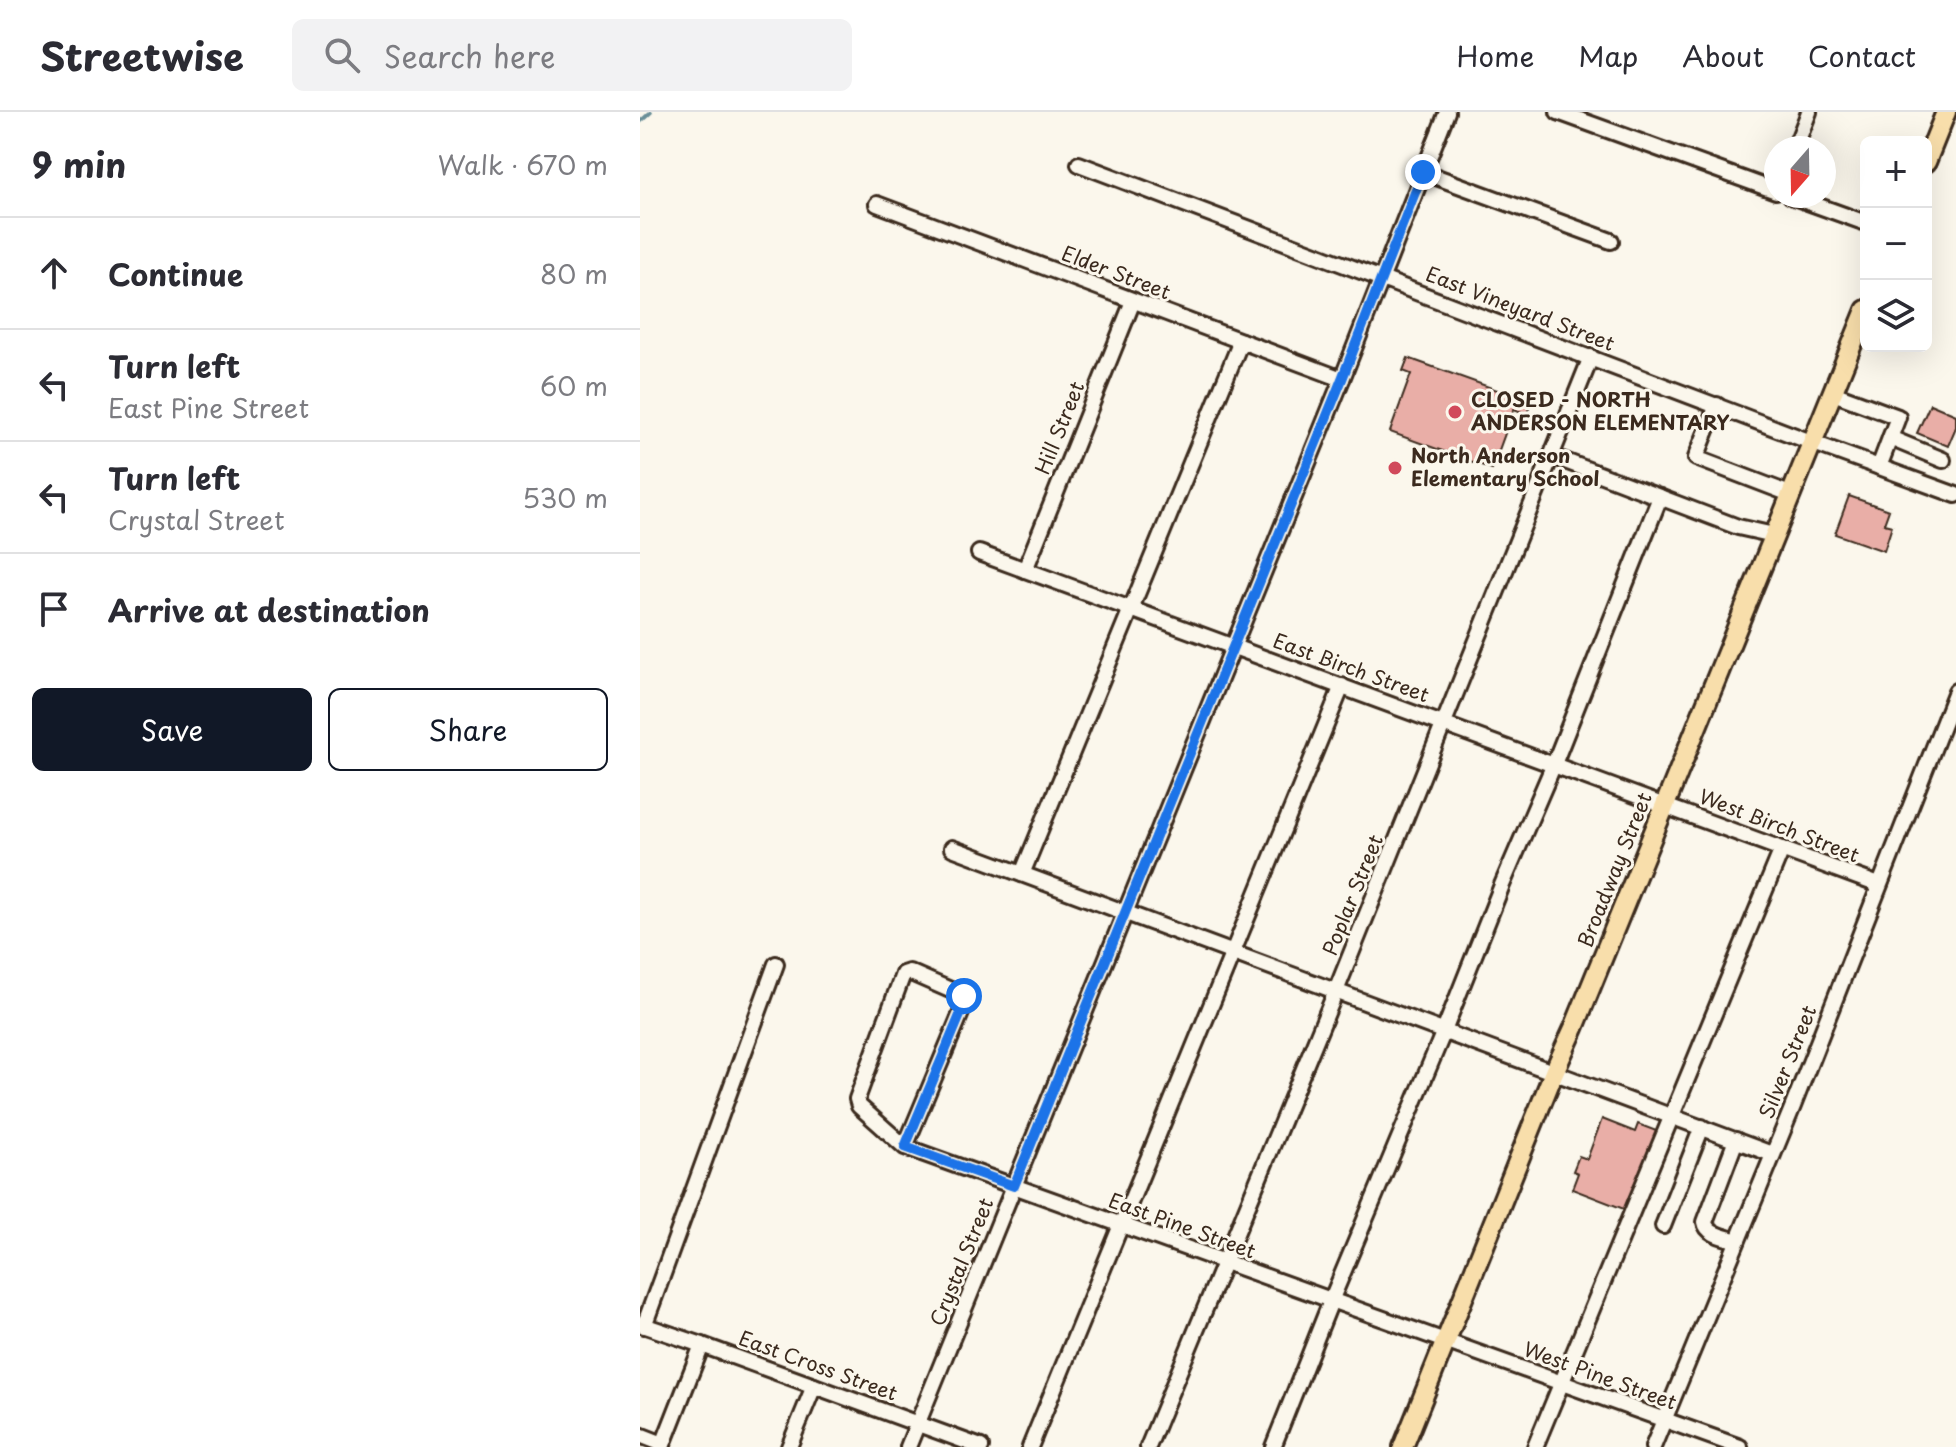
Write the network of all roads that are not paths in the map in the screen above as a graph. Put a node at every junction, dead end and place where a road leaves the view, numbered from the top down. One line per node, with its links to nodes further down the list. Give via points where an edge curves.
1 (1447, 112): 8 (street, Crystal Street)
2 (1558, 112): 9 (street)
3 (1809, 112): 5 (street)
4 (1946, 112): 6 (main road)
5 (1800, 136)
6 (1932, 147)
7 (1079, 164): 14 (street, East Vineyard Street)
8 (1423, 172): 13 (street); 14 (street, Crystal Street)
9 (1764, 187)
10 (877, 204): 15 (street, Elder Street)
11 (1824, 208): 12 (street)
12 (1860, 221)
13 (1611, 241)
14 (1382, 278): 18 (street, East Vineyard Street); 19 (street, Crystal Street)
15 (1133, 301): 17 (street, Elder Street); 32 (street, Hill Street)
16 (1860, 325): 20 (main road, Broadway Street)
17 (1241, 341): 19 (street, Elder Street); 33 (street)
18 (1591, 357): 21 (street, East Vineyard Street); 24 (street, Poplar Street)
19 (1342, 379): 34 (street, Crystal Street)
20 (1833, 393): 22 (street, via 1898,417); 23 (main road, Broadway Street)
21 (1717, 405): 23 (street, East Vineyard Street); 27 (street, via 1696,458)
22 (1890, 438): 25 (street); 26 (street)
23 (1812, 441): 26 (street, East Vineyard Street); 27 (main road, Broadway Street)
24 (1552, 456): 29 (street); 37 (street, Poplar Street)
25 (1943, 460)
26 (1879, 467): 28 (street, East Vineyard Street)
27 (1790, 494): 30 (main road, Broadway Street)
28 (1956, 495)
29 (1660, 497): 30 (street); 38 (street)
30 (1774, 535): 39 (main road, Broadway Street)
31 (979, 553): 32 (street, East Birch Street)
32 (1025, 570): 33 (street, East Birch Street)
33 (1130, 609): 34 (street, East Birch Street); 42 (street)
34 (1233, 647): 35 (street, East Birch Street); 44 (street, Crystal Street)
35 (1342, 686): 37 (street, East Birch Street); 45 (street)
36 (1956, 691): 43 (street, Silver Street)
37 (1444, 724): 38 (street, East Birch Street); 47 (street, Poplar Street)
38 (1554, 764): 39 (street, East Birch Street); 48 (street)
39 (1665, 805): 41 (street, West Birch Street); 49 (main road, Broadway Street)
40 (952, 848): 42 (street)
41 (1782, 849): 43 (street, West Birch Street); 50 (street)
42 (1022, 874): 44 (street)
43 (1879, 885): 54 (street, Silver Street)
44 (1126, 913): 45 (street); 55 (street, Crystal Street)
45 (1233, 952): 47 (street); 56 (street)
46 (776, 964): 61 (street)
47 (1336, 991): 48 (street); 59 (street, Poplar Street)
48 (1444, 1031): 49 (street); 60 (street)
49 (1554, 1072): 50 (street); 62 (main road, Broadway Street)
50 (1671, 1116): 51 (street); 64 (street)
51 (1702, 1127): 52 (street); 57 (street)
52 (1736, 1140): 54 (street); 58 (street, via 1705,1226)
53 (905, 1147): 53 (street, via 857,1099 903,974 909,972 966,1001); 55 (street, East Pine Street)
54 (1772, 1154): 58 (street, Silver Street)
55 (1014, 1186): 56 (street, East Pine Street); 67 (street, Crystal Street)
56 (1120, 1225): 59 (street, East Pine Street); 73 (street)
57 (1663, 1226)
58 (1737, 1241): 66 (street, Silver Street)
59 (1225, 1263): 60 (street, East Pine Street); 74 (street, Poplar Street)
60 (1331, 1301): 62 (street, East Pine Street); 75 (street)
61 (642, 1325): 63 (street, East Cross Street)
62 (1446, 1342): 64 (street, West Pine Street); 76 (main road, Broadway Street)
63 (702, 1345): 65 (street, East Cross Street); 69 (street)
64 (1562, 1383): 66 (street, West Pine Street); 77 (street)
65 (814, 1386): 67 (street, East Cross Street); 70 (street)
66 (1663, 1419): 78 (street, Silver Street); 79 (street, West Pine Street)
67 (918, 1424): 71 (street, Crystal Street); 72 (street, East Cross Street)
68 (640, 1435): 69 (street)
69 (663, 1445)
70 (789, 1447)
71 (908, 1447)
72 (981, 1447)
73 (1030, 1447)
74 (1148, 1447)
75 (1273, 1447)
76 (1403, 1447)
77 (1535, 1447)
78 (1653, 1447)
79 (1740, 1447)

